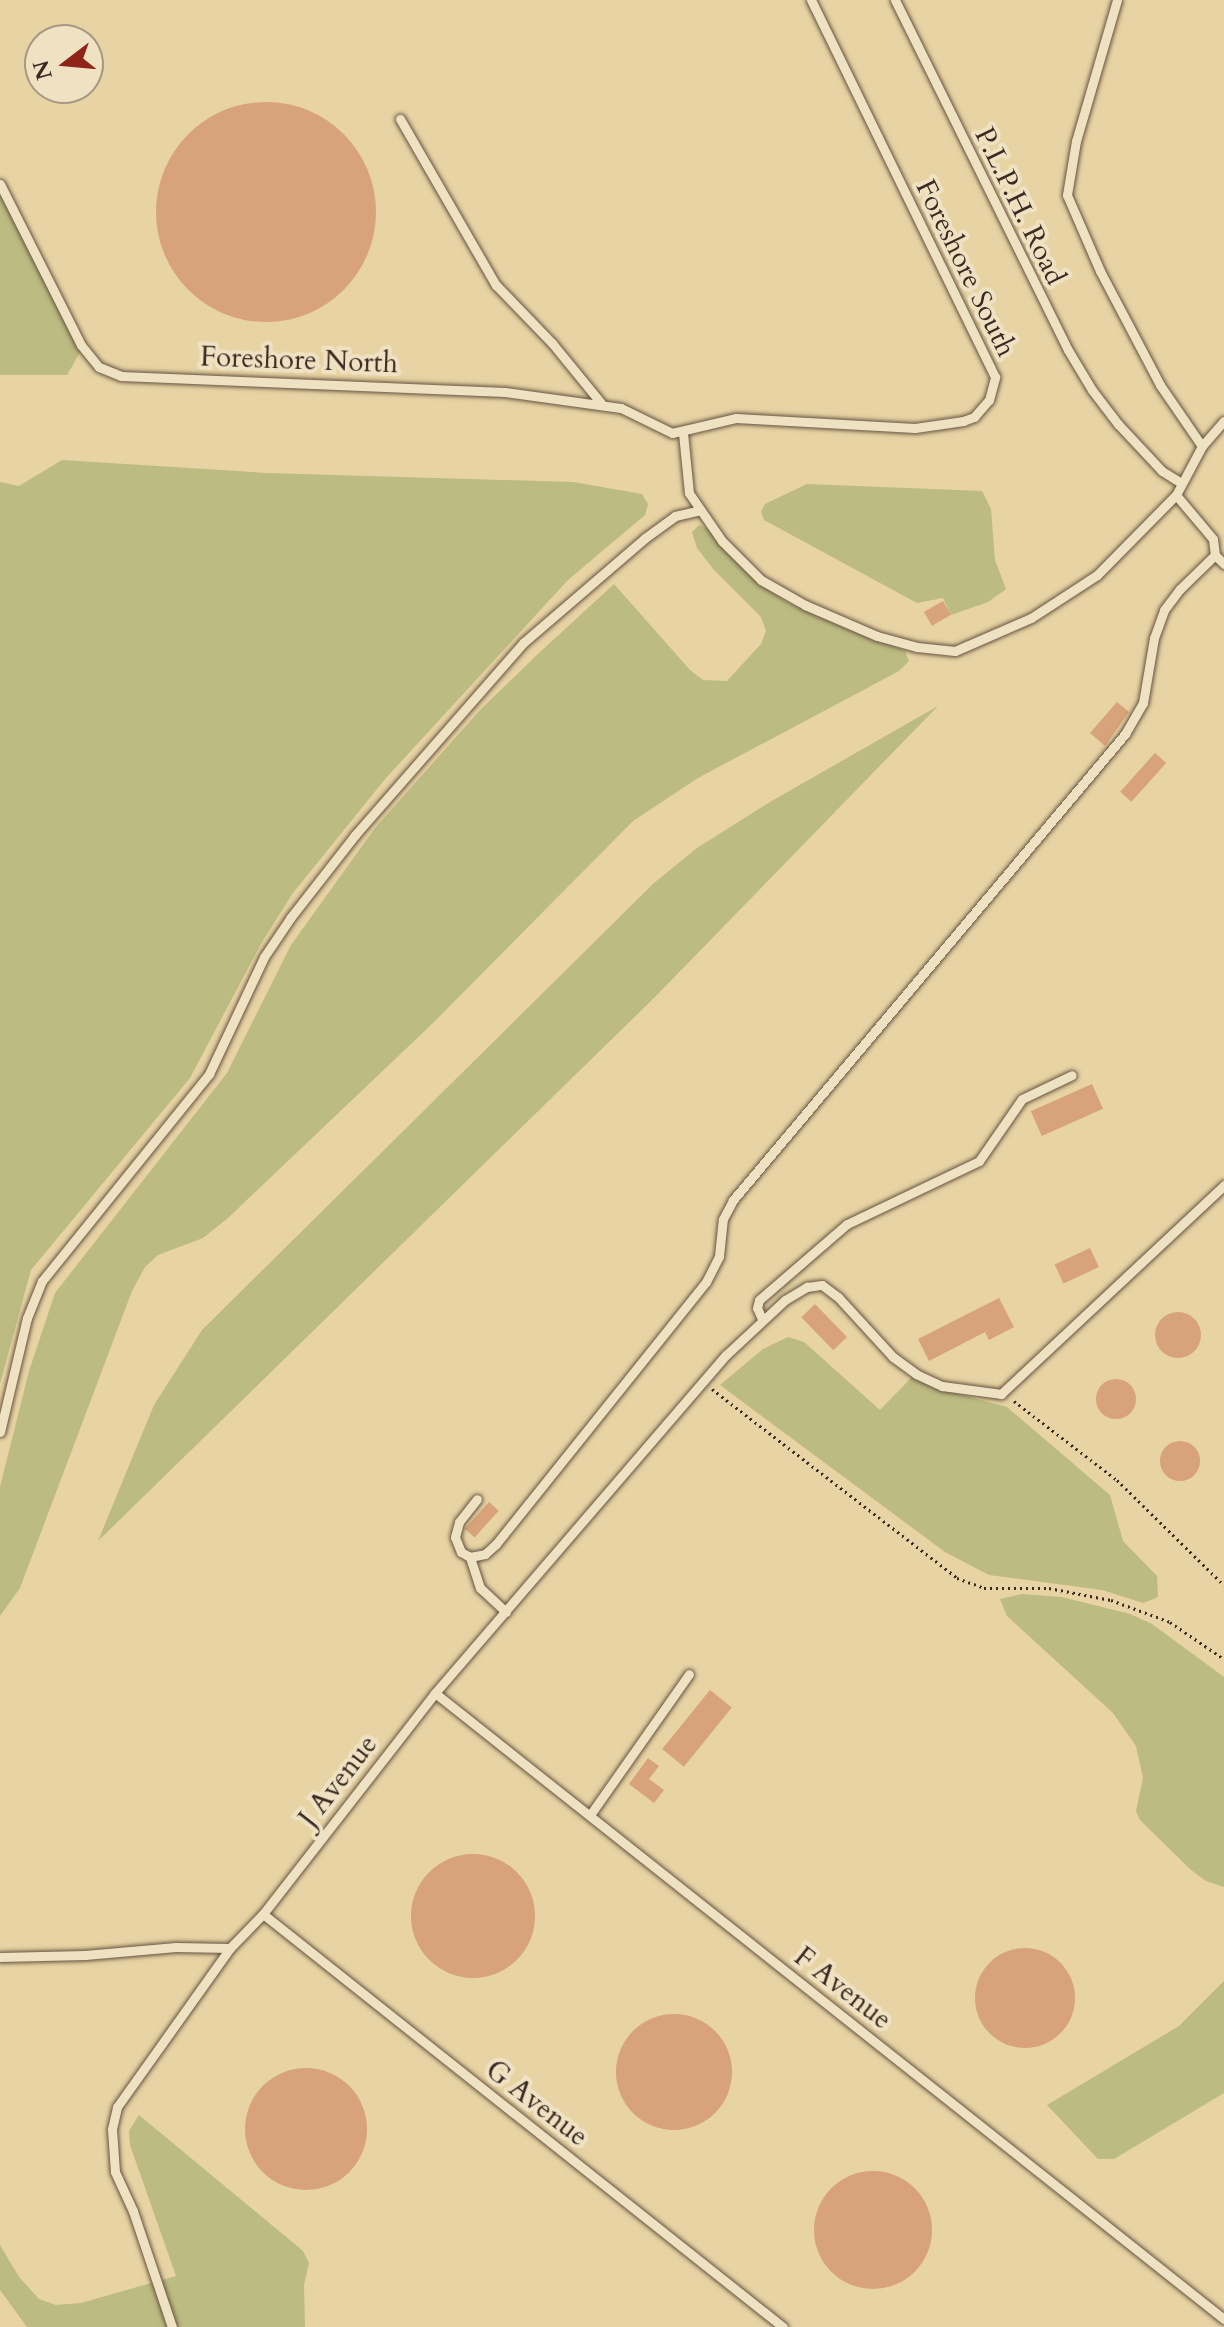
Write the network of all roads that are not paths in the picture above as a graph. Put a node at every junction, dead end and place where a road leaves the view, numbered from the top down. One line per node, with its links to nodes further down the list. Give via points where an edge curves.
1 (811, 0): 8 (lane, Foreshore South, via 991,367 994,391 974,417 936,427 745,417 714,420)
2 (895, 0): 10 (lane, P.L.P.H. Road, via 1068,350 1118,424 1162,471)
3 (1117, 0): 9 (lane, via 1076,141 1067,195 1160,385)
4 (400, 119): 6 (lane, via 496,285)
5 (0, 184): 6 (lane, Foreshore North, via 81,345 90,359 110,372 400,385)
6 (601, 403): 8 (lane, Foreshore North)
7 (1224, 421): 9 (lane)
8 (683, 433): 12 (lane, via 689,493)
9 (1202, 446): 10 (lane)
10 (1181, 483): 11 (lane)
11 (1176, 495): 12 (lane, via 1086,584 1031,618 955,651 877,636 776,590 737,558); 13 (lane, via 1213,539)
12 (700, 510): 18 (lane, via 675,516 645,538 523,643 355,835 291,917 264,957 209,1074 42,1281 27,1318)
13 (1215, 555): 14 (lane); 20 (lane, via 1164,610 1143,703 1125,734 733,1200 723,1219 719,1256 706,1282 496,1544 485,1554)
14 (1224, 564)
15 (1072, 1075): 17 (lane, via 1022,1099 979,1161 847,1224 759,1300)
16 (1224, 1185): 17 (lane, via 1001,1394 942,1386 916,1374 822,1285 795,1293)
17 (762, 1319): 21 (lane, J Avenue)
18 (0, 1432)
19 (477, 1499): 20 (lane, via 459,1522 455,1537 461,1552)
20 (470, 1557): 21 (lane, via 480,1588)
21 (506, 1612): 23 (lane, J Avenue)
22 (689, 1674): 24 (lane)
23 (435, 1693): 24 (lane, F Avenue); 25 (lane, J Avenue)
24 (590, 1815): 28 (lane, F Avenue)
25 (263, 1914): 26 (lane, J Avenue); 30 (lane, G Avenue)
26 (230, 1948): 27 (lane); 29 (lane, J Avenue, via 133,2080 117,2107 112,2129 115,2172)
27 (0, 1957)
28 (1224, 2319)
29 (172, 2327)
30 (783, 2327)

